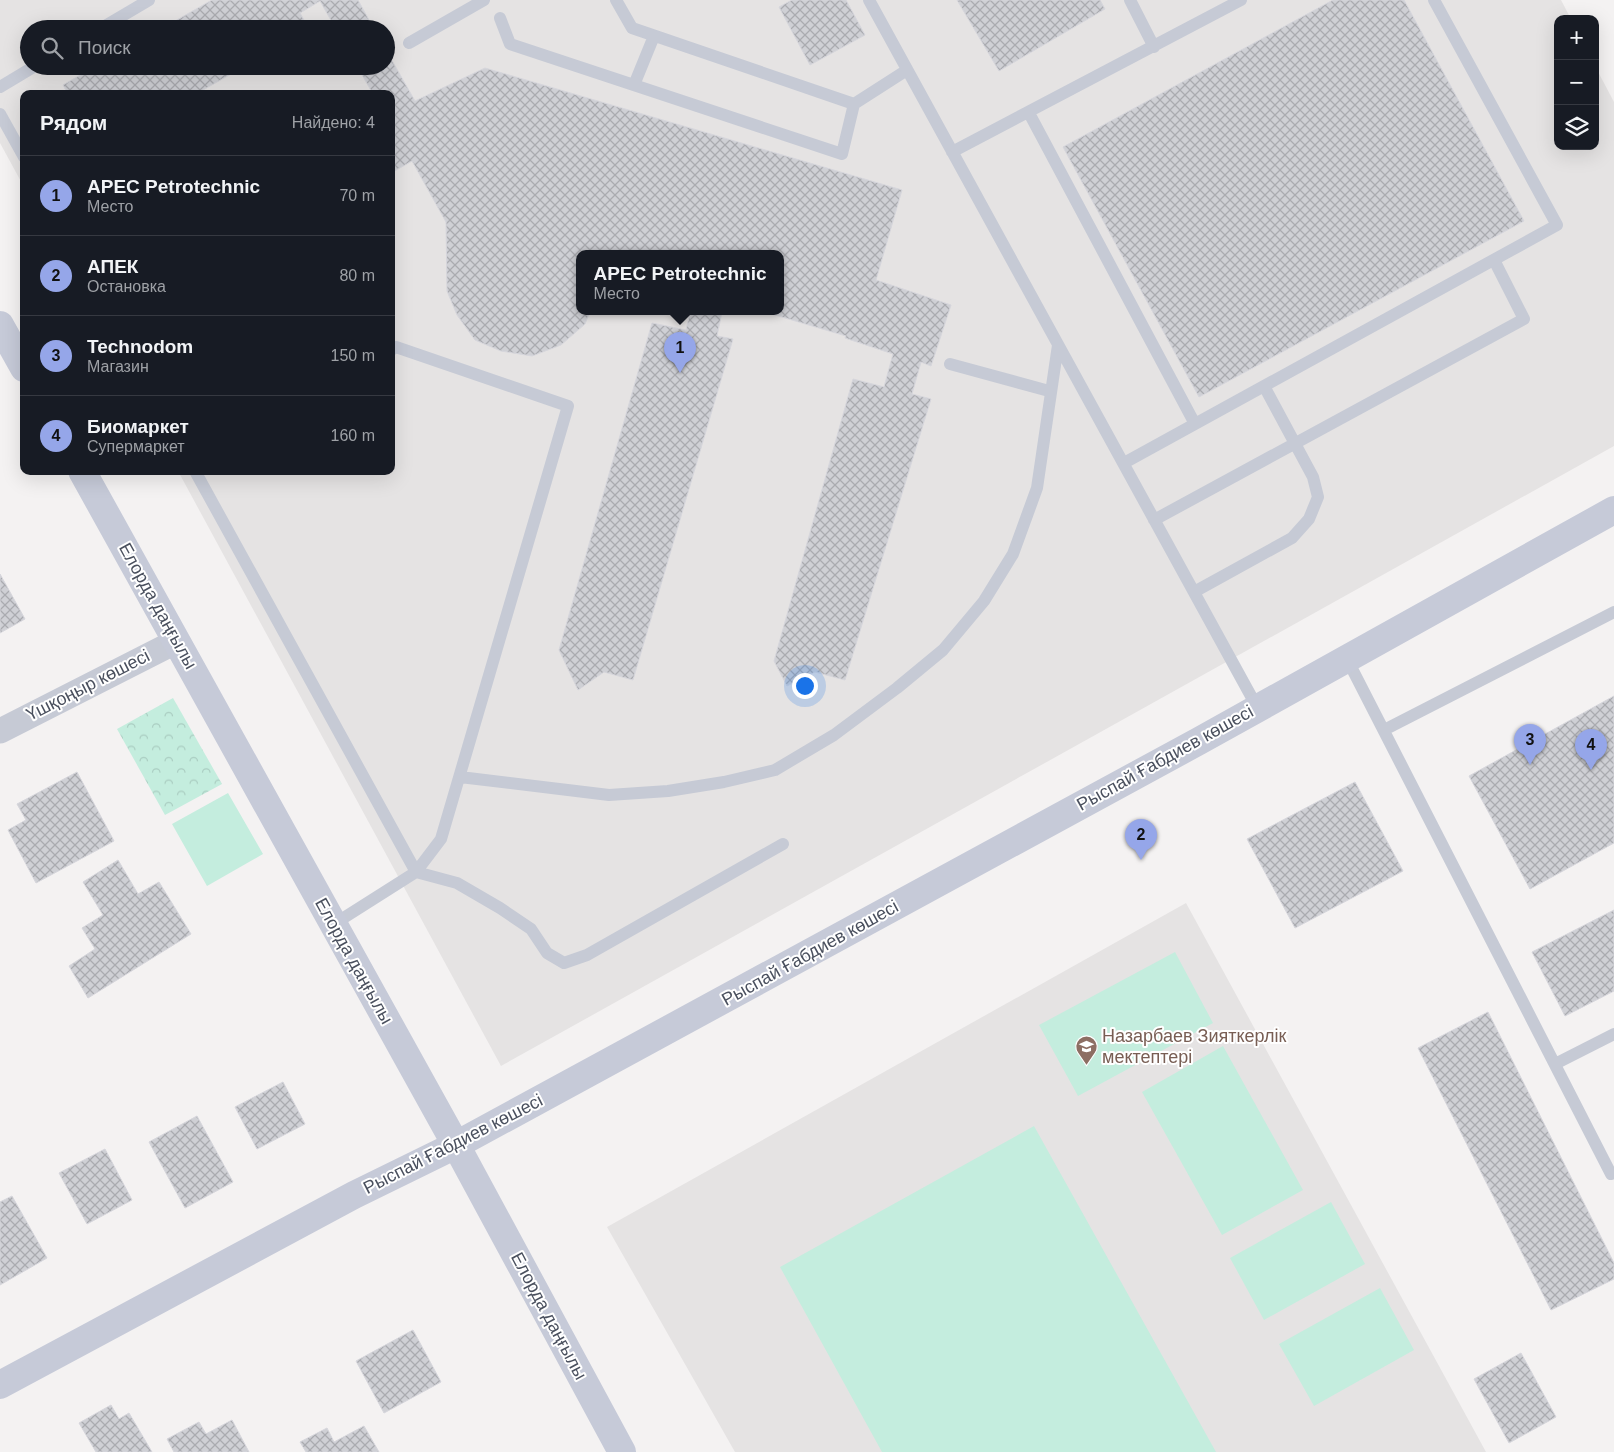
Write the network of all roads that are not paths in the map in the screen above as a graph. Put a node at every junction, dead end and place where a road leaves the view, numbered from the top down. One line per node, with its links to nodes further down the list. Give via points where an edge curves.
1 (149, 0): 9 (lane)
2 (484, 0): 11 (lane)
3 (616, 0): 10 (lane, via 632,28)
4 (869, 0): 13 (lane)
5 (1130, 0): 12 (lane)
6 (1241, 0): 12 (lane)
7 (1434, 0): 22 (lane, via 1557,226)
8 (500, 18): 15 (lane, via 510,44)
9 (115, 20)
10 (654, 36): 15 (lane); 17 (lane)
11 (409, 43)
12 (1154, 46): 18 (lane)
13 (907, 70): 17 (lane); 21 (lane)
14 (20, 75): 16 (lane)
15 (634, 85): 17 (lane, via 842,154)
16 (0, 87)
17 (854, 104)
18 (1029, 113): 21 (lane); 30 (lane)
19 (0, 114): 20 (lane)
20 (20, 150)
21 (952, 152): 24 (lane)
22 (1494, 260): 28 (lane); 31 (lane, via 1524,319)
23 (0, 325): 26 (street)
24 (1058, 345): 29 (lane); 32 (lane)
25 (395, 348): 44 (lane, via 568,406)
26 (20, 361)
27 (950, 364): 29 (lane)
28 (1264, 386): 30 (lane); 31 (lane)
29 (1050, 391): 44 (lane, via 1037,488 1013,554 984,601 943,650 834,735 775,770 668,791 609,795)
30 (1195, 424): 32 (lane)
31 (1294, 444): 36 (lane); 37 (lane, via 1313,477 1318,497 1309,520 1292,538)
32 (1124, 463): 36 (lane)
33 (84, 475): 39 (street, Елорда даңғылы)
34 (197, 475): 46 (lane)
35 (1614, 510): 40 (street, Рыспай Ғабдиев көшесі)
36 (1154, 520): 37 (lane)
37 (1194, 592): 41 (lane)
38 (1614, 612): 42 (lane)
39 (177, 641): 43 (street, Үшқоңыр көшесі); 47 (street, Елорда даңғылы)
40 (1346, 657): 41 (street, Рыспай Ғабдиев көшесі); 42 (lane)
41 (1257, 707): 50 (street, Рыспай Ғабдиев көшесі)
42 (1384, 730): 49 (lane)
43 (0, 731)
44 (460, 777): 46 (lane, via 441,839)
45 (784, 844): 46 (lane, via 587,955 564,963 547,953 531,929 500,908 458,883)
46 (416, 872): 47 (lane)
47 (334, 924): 50 (street, Елорда даңғылы)
48 (1614, 1034): 49 (lane)
49 (1555, 1064): 51 (lane)
50 (456, 1145): 52 (street, Рыспай Ғабдиев көшесі, via 354,1195); 53 (street, Елорда даңғылы)
51 (1613, 1176)
52 (0, 1385)
53 (622, 1452)

